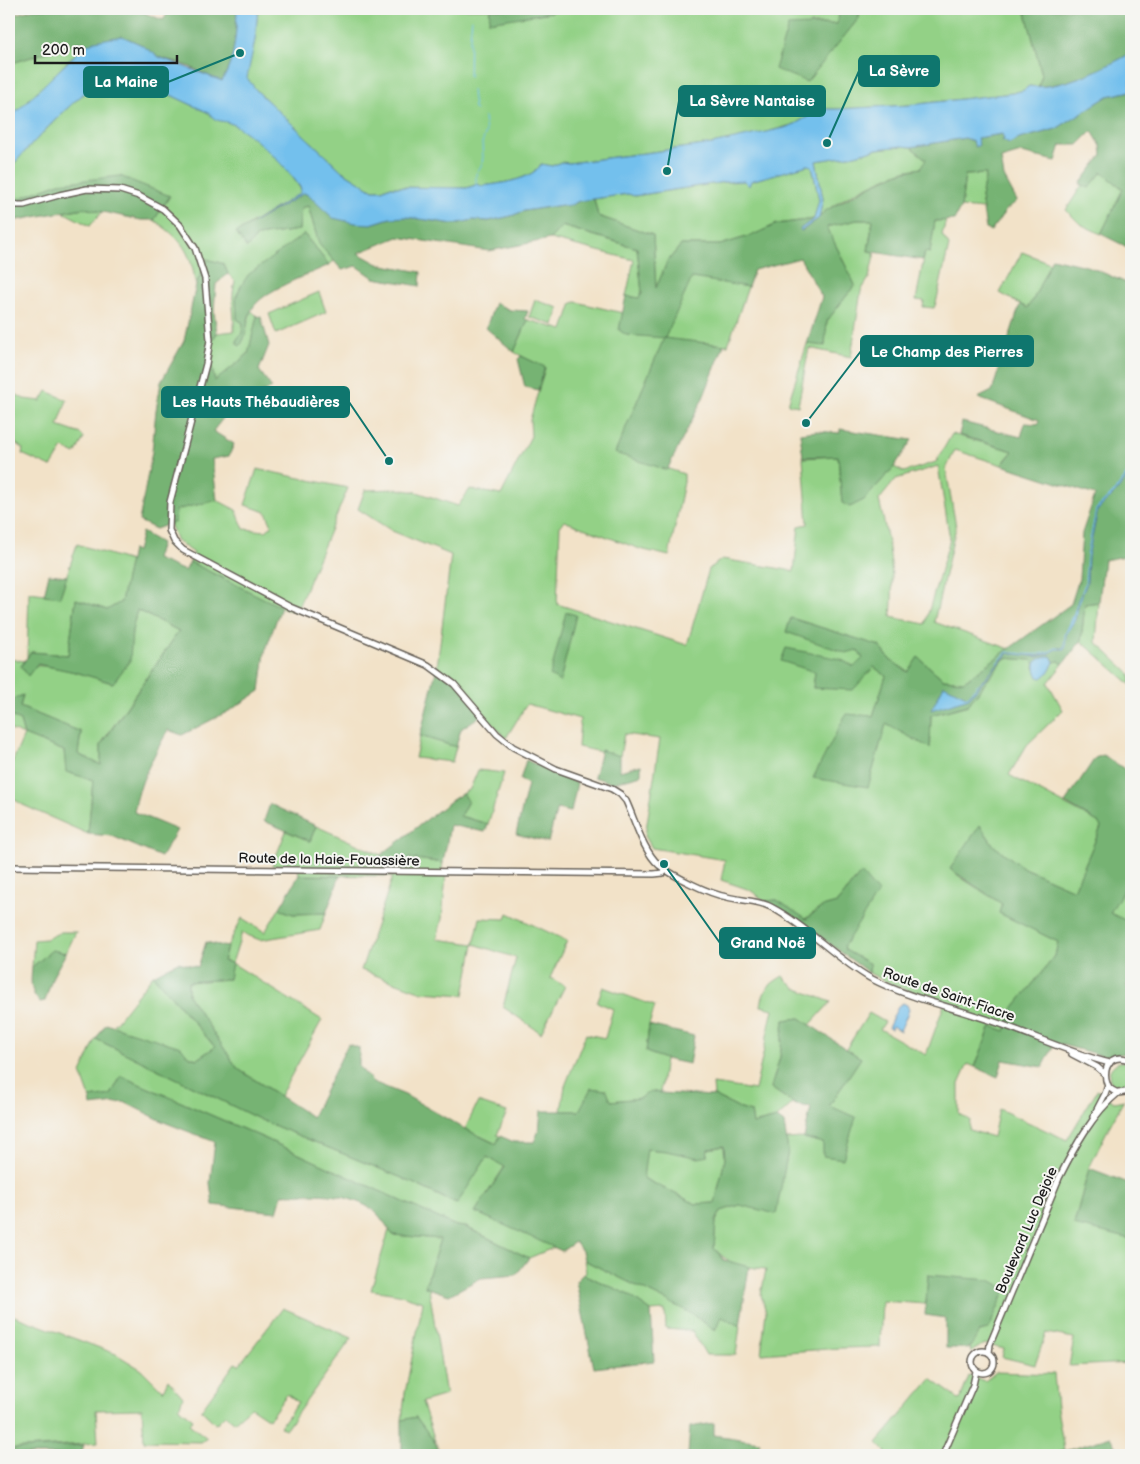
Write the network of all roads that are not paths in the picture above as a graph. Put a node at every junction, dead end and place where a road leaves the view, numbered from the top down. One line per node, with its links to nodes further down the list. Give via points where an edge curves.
1 (9, 205): 2 (main road, Route de Saint-Fiacre, via 24,205 87,189 120,190 163,209 180,225 195,248 204,272 210,340 170,502 168,525 172,538 183,550 290,607 436,670 454,684 497,734 513,747 556,769 620,794)
2 (658, 864): 4 (main road, Route de Saint-Fiacre); 5 (main road)
3 (9, 867): 5 (main road, Route de la Haie-Fouassière)
4 (666, 870): 5 (main road, Route de la Haie-Fouassière); 6 (main road, Route de Saint-Fiacre, via 720,896 770,906 854,967 884,984)
5 (650, 873)
6 (1058, 1046): 10 (main road, Route de Saint-Fiacre); 11 (main road, Route de Saint-Fiacre)
7 (1131, 1054): 8 (main road)
8 (1125, 1058): 9 (main road); 10 (main road)
9 (1131, 1061)
10 (1110, 1063): 11 (main road)
11 (1105, 1074): 12 (main road)
12 (1108, 1084): 14 (main road); 15 (main road, Boulevard Luc Dejoie)
13 (1131, 1090): 14 (main road)
14 (1119, 1092): 15 (main road, Boulevard Luc Dejoie)
15 (1087, 1128): 16 (main road, Boulevard Luc Dejoie, via 1059,1178)
16 (990, 1344): 17 (main road, Boulevard Luc Dejoie); 18 (main road, Boulevard Luc Dejoie)
17 (982, 1351): 18 (main road); 19 (main road, via 976,1353 972,1360)
18 (989, 1353): 20 (main road, via 994,1364 989,1371)
19 (976, 1371): 20 (main road); 21 (main road)
20 (982, 1373): 21 (main road)
21 (973, 1385): 22 (main road)
22 (943, 1455)

